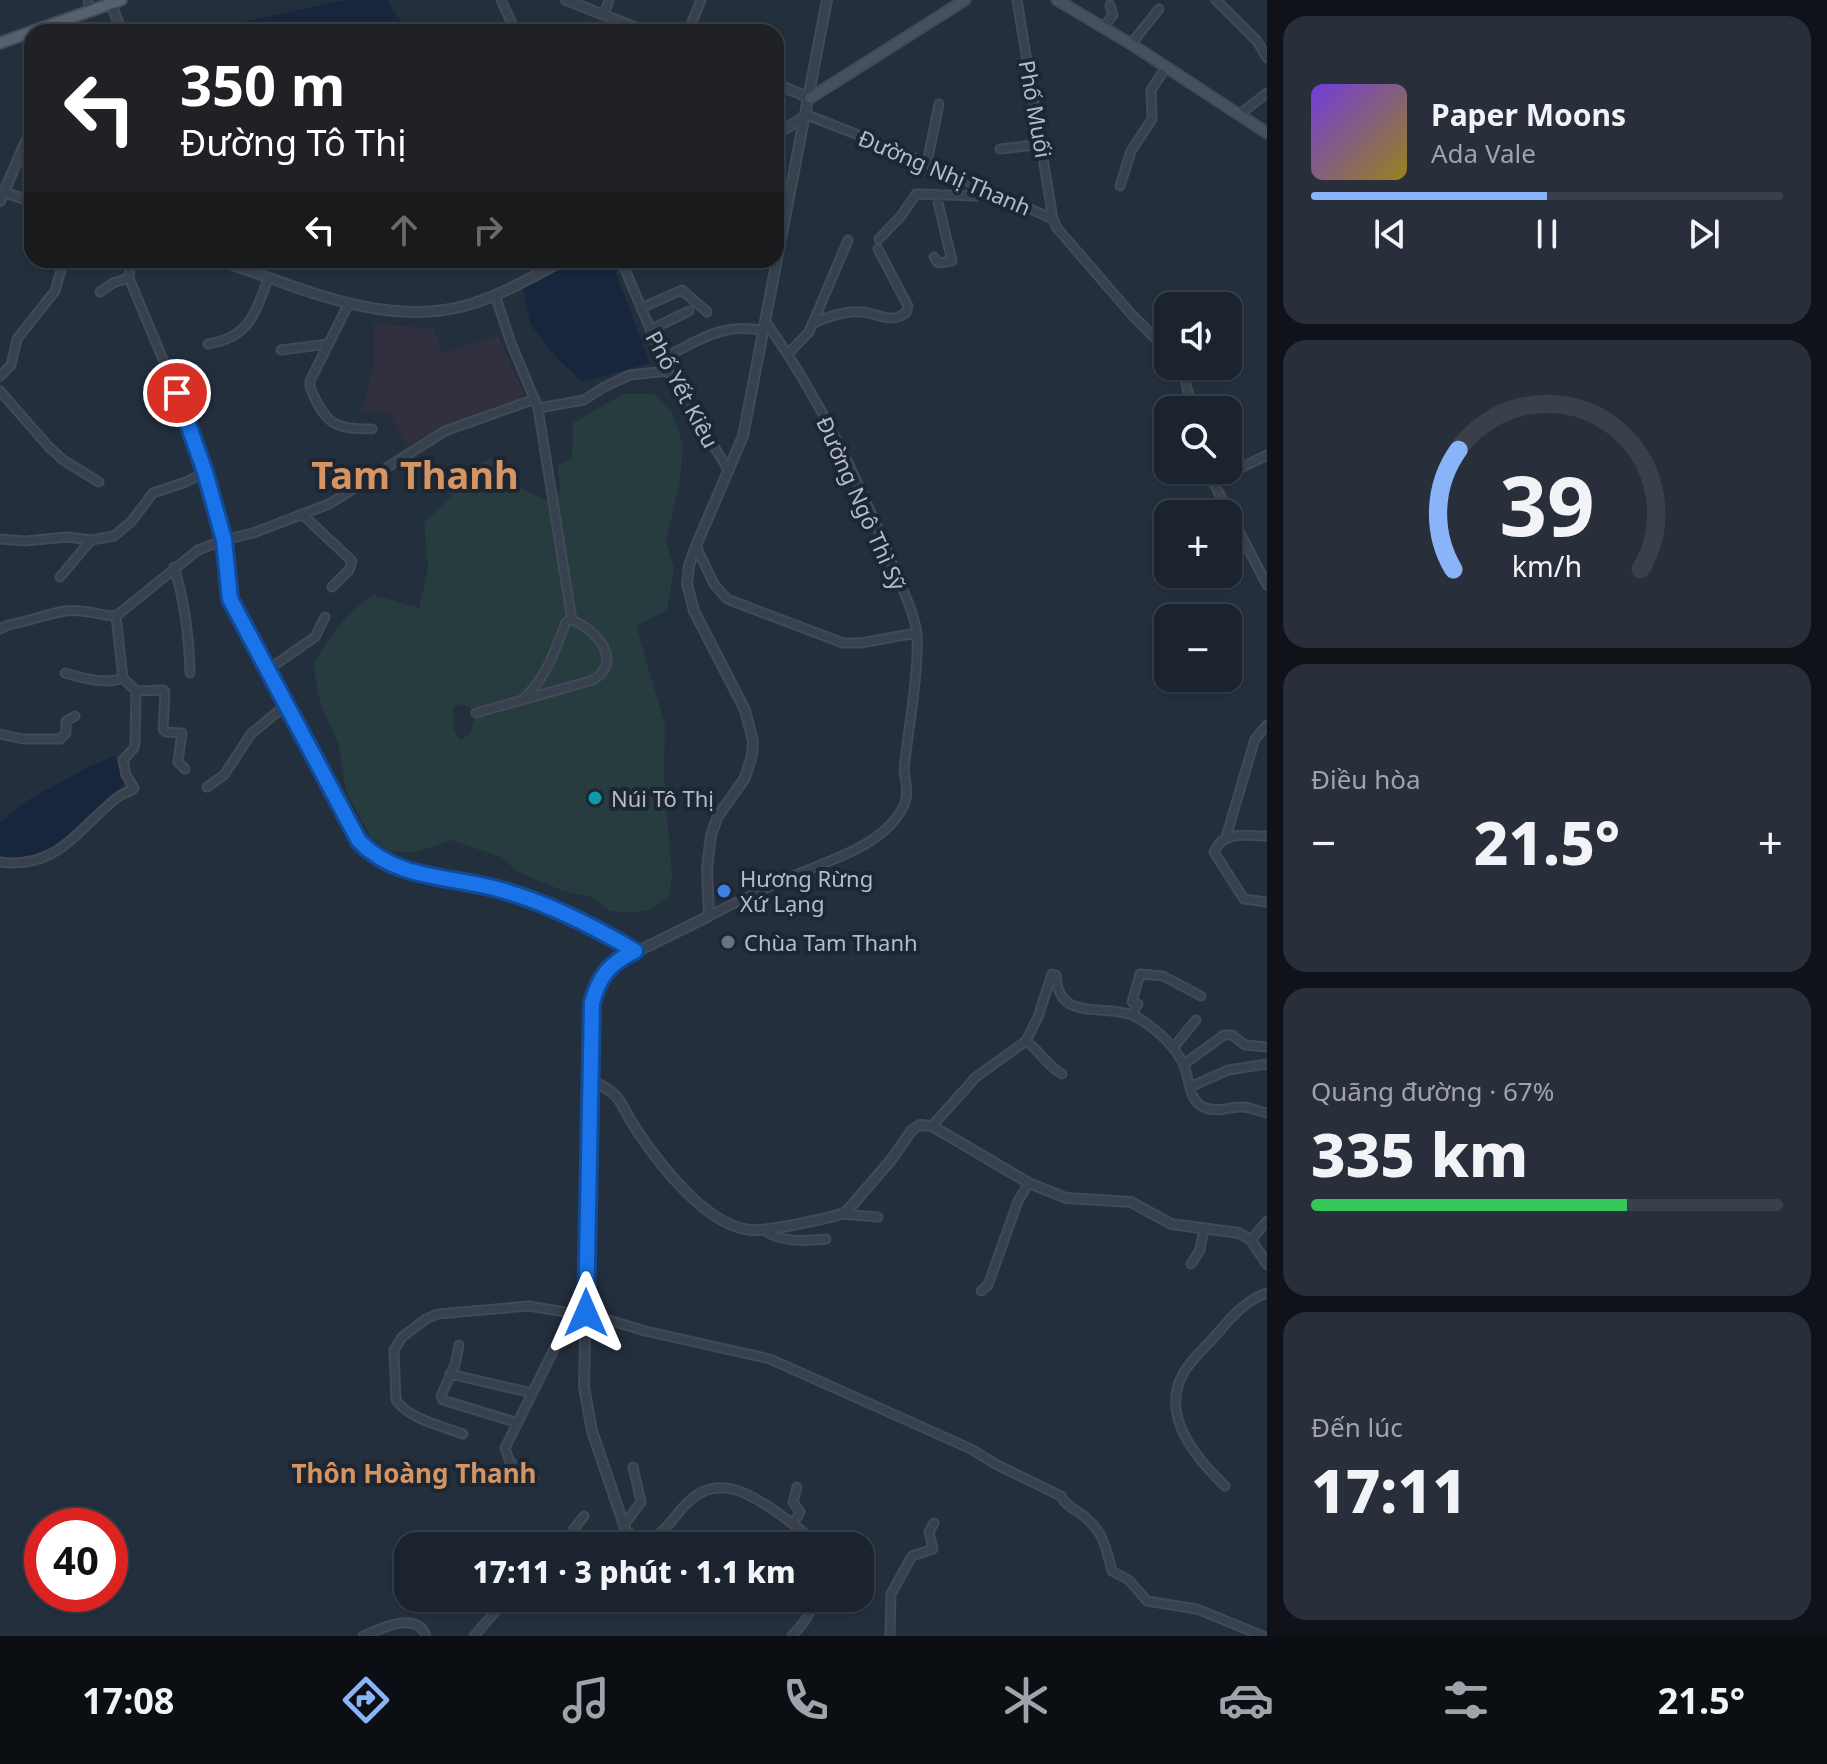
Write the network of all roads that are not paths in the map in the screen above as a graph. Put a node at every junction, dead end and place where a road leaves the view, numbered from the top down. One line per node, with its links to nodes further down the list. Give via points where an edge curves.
1 (501, 0): 17 (street)
2 (566, 0): 14 (street)
3 (609, 0): 14 (street)
4 (701, 0): 19 (street)
5 (827, 0): 28 (street)
6 (965, 0): 28 (main road)
7 (1017, 0): 34 (street, Phố Muối)
8 (1057, 0): 20 (main road)
9 (1216, 0): 24 (street)
10 (116, 2): 11 (main road); 16 (street)
11 (89, 5): 15 (main road)
12 (1110, 5): 20 (street, via 1113,15)
13 (1159, 9): 23 (street)
14 (604, 15): 18 (street)
15 (44, 24)
16 (119, 24)
17 (512, 24)
18 (627, 24)
19 (691, 24)
20 (1103, 28): 23 (main road)
21 (24, 33): 22 (main road)
22 (0, 43)
23 (1131, 44): 25 (main road)
24 (1267, 58)
25 (1166, 67): 31 (main road); 38 (street, via 1151,90 1152,119 1131,151)
26 (784, 87): 28 (street)
27 (1267, 93): 31 (street)
28 (810, 98): 30 (street)
29 (939, 104): 37 (street)
30 (807, 115): 32 (street); 37 (street, Đường Nhị Thanh); 44 (street)
31 (1239, 115): 33 (main road)
32 (784, 130)
33 (1267, 133)
34 (1042, 144): 36 (street); 43 (street, Phố Muối)
35 (24, 145): 41 (street)
36 (1000, 149)
37 (927, 163): 39 (street, Đường Nhị Thanh)
38 (1120, 186)
39 (991, 193): 40 (street); 43 (street, Đường Nhị Thanh)
40 (936, 194): 45 (street, via 912,196 904,213); 48 (street, via 952,261 938,263)
41 (1, 195): 42 (street)
42 (24, 199)
43 (1053, 219): 66 (street, Đường Nhị Thanh)
44 (784, 228)
45 (879, 239)
46 (848, 240): 63 (street)
47 (878, 249): 63 (street, via 908,306 906,313 889,319 852,311)
48 (934, 257)
49 (62, 268): 73 (street, via 55,291 17,339 11,365)
50 (130, 268): 56 (street)
51 (242, 268): 55 (street)
52 (549, 268): 58 (street)
53 (624, 268): 60 (street, Phố Yết Kiêu)
54 (776, 268): 64 (street)
55 (269, 277): 59 (street); 67 (street, via 252,322 232,337)
56 (129, 278): 57 (street); 79 (street)
57 (100, 292)
58 (495, 295): 59 (street, via 428,312); 75 (street)
59 (349, 303): 68 (street)
60 (641, 308): 62 (street, via 682,290); 65 (street, Phố Yết Kiêu)
61 (689, 311): 65 (street)
62 (707, 312)
63 (812, 324): 70 (street)
64 (764, 326): 70 (street, Đường Ngô Thì Sỹ); 71 (street, via 725,329); 80 (street, via 743,436)
65 (650, 330): 71 (street, Phố Yết Kiêu)
66 (1154, 337)
67 (208, 344)
68 (328, 344): 69 (street); 76 (street, via 310,381 312,394 333,423 344,429)
69 (281, 350)
70 (788, 354): 96 (street, Đường Ngô Thì Sỹ, via 874,517)
71 (662, 359): 72 (street, Phố Yết Kiêu)
72 (668, 371): 75 (street, via 630,375 584,400); 80 (street, Phố Yết Kiêu)
73 (0, 376)
74 (0, 391): 81 (street, via 63,460)
75 (537, 404): 83 (street, via 445,431 347,494); 94 (street)
76 (372, 429)
77 (1267, 455): 78 (street)
78 (1242, 467)
79 (205, 472): 85 (street, via 153,493 122,531); 86 (street)
80 (729, 472): 87 (street)
81 (99, 482)
82 (1213, 484): 90 (street)
83 (303, 515): 86 (street); 91 (street, via 352,561)
84 (0, 539): 85 (street)
85 (91, 540): 89 (street)
86 (224, 540): 88 (street); 97 (street, via 230,599)
87 (696, 546): 96 (street, via 727,599 843,643); 114 (street, via 687,584 690,600 745,710 753,741 745,778 711,835)
88 (174, 567): 92 (street); 99 (street)
89 (60, 577)
90 (1267, 585)
91 (332, 587)
92 (116, 616): 95 (street, via 63,611); 100 (street)
93 (325, 617): 97 (street, via 315,637)
94 (572, 620): 102 (street, via 566,622 540,681); 102 (street, via 586,627 606,650 607,667 593,680)
95 (0, 629)
96 (916, 633): 114 (street, Đường Ngô Thì Sỹ, via 902,809 881,832 847,854)
97 (269, 669): 103 (street)
98 (65, 673): 100 (street)
99 (190, 673)
100 (123, 678): 101 (street)
101 (136, 691): 108 (street, via 165,692 163,729 182,734 178,762); 112 (street, via 135,743 123,760 133,790 51,855)
102 (521, 700): 104 (street)
103 (287, 704): 109 (street, via 257,728 224,775); 115 (street, via 369,852 412,871 502,890 592,926)
104 (476, 713)
105 (75, 716): 107 (street, via 66,721 60,739)
106 (1267, 725): 111 (street, via 1255,739)
107 (0, 734)
108 (185, 769)
109 (207, 787)
110 (1267, 836): 111 (street)
111 (1226, 837): 113 (street, via 1214,852 1244,899)
112 (0, 862)
113 (1267, 902)
114 (709, 916): 115 (street)
115 (635, 951): 125 (street, via 607,969 596,989)
116 (1201, 996): 117 (street, via 1163,976 1140,974)
117 (1132, 1014): 119 (street, via 1074,1007 1058,992 1052,974); 121 (street)
118 (1196, 1020): 121 (street)
119 (1026, 1041): 124 (street); 128 (street, via 976,1077)
120 (1267, 1047): 122 (street, via 1224,1035)
121 (1173, 1048): 122 (street)
122 (1184, 1064): 126 (street)
123 (1267, 1064): 126 (street, via 1228,1070)
124 (1062, 1074)
125 (590, 1080): 134 (street, via 613,1091 656,1159 691,1197 728,1222); 139 (street)
126 (1190, 1087): 127 (street, via 1196,1102 1206,1108 1243,1107)
127 (1267, 1113)
128 (932, 1126): 129 (street); 130 (street, via 916,1126)
129 (1029, 1183): 133 (street, via 1066,1198 1131,1202 1160,1220); 140 (street)
130 (841, 1214): 131 (street); 134 (street)
131 (878, 1217)
132 (1267, 1221): 136 (street)
133 (1204, 1228): 136 (street, via 1231,1230); 137 (street)
134 (764, 1230): 135 (street, via 782,1238)
135 (826, 1239)
136 (1251, 1240): 138 (street)
137 (1191, 1264)
138 (1267, 1264)
139 (585, 1287): 142 (street); 143 (street)
140 (981, 1291)
141 (1267, 1293): 151 (street, via 1237,1312 1192,1361 1175,1400 1190,1448)
142 (571, 1313): 146 (street); 148 (street, via 529,1306 438,1314 402,1337 394,1350 396,1400)
143 (586, 1313): 156 (street, via 586,1400); 167 (street, via 770,1359 971,1449 1061,1496 1088,1519 1105,1539 1112,1571 1129,1580 1147,1601 1197,1609)
144 (459, 1345): 145 (street)
145 (450, 1374): 146 (street); 147 (street, via 443,1400)
146 (532, 1393): 147 (street)
147 (518, 1423): 150 (street, via 506,1453 518,1470)
148 (463, 1434)
149 (633, 1467): 156 (street, via 641,1502)
150 (534, 1478)
151 (1225, 1486)
152 (797, 1487): 155 (street, via 793,1502 800,1512)
153 (584, 1516): 157 (street)
154 (934, 1523): 166 (street, via 929,1532 933,1549 912,1556 893,1587)
155 (793, 1524): 156 (street, via 743,1491 713,1487 690,1500 653,1537 641,1540); 159 (street)
156 (625, 1528): 158 (street)
157 (572, 1532)
158 (623, 1532)
159 (802, 1532)
160 (492, 1612): 164 (street)
161 (810, 1612): 165 (street)
162 (363, 1636): 163 (street, via 408,1622 425,1630)
163 (426, 1636)
164 (474, 1636)
165 (792, 1636)
166 (890, 1636)
167 (1263, 1636)

